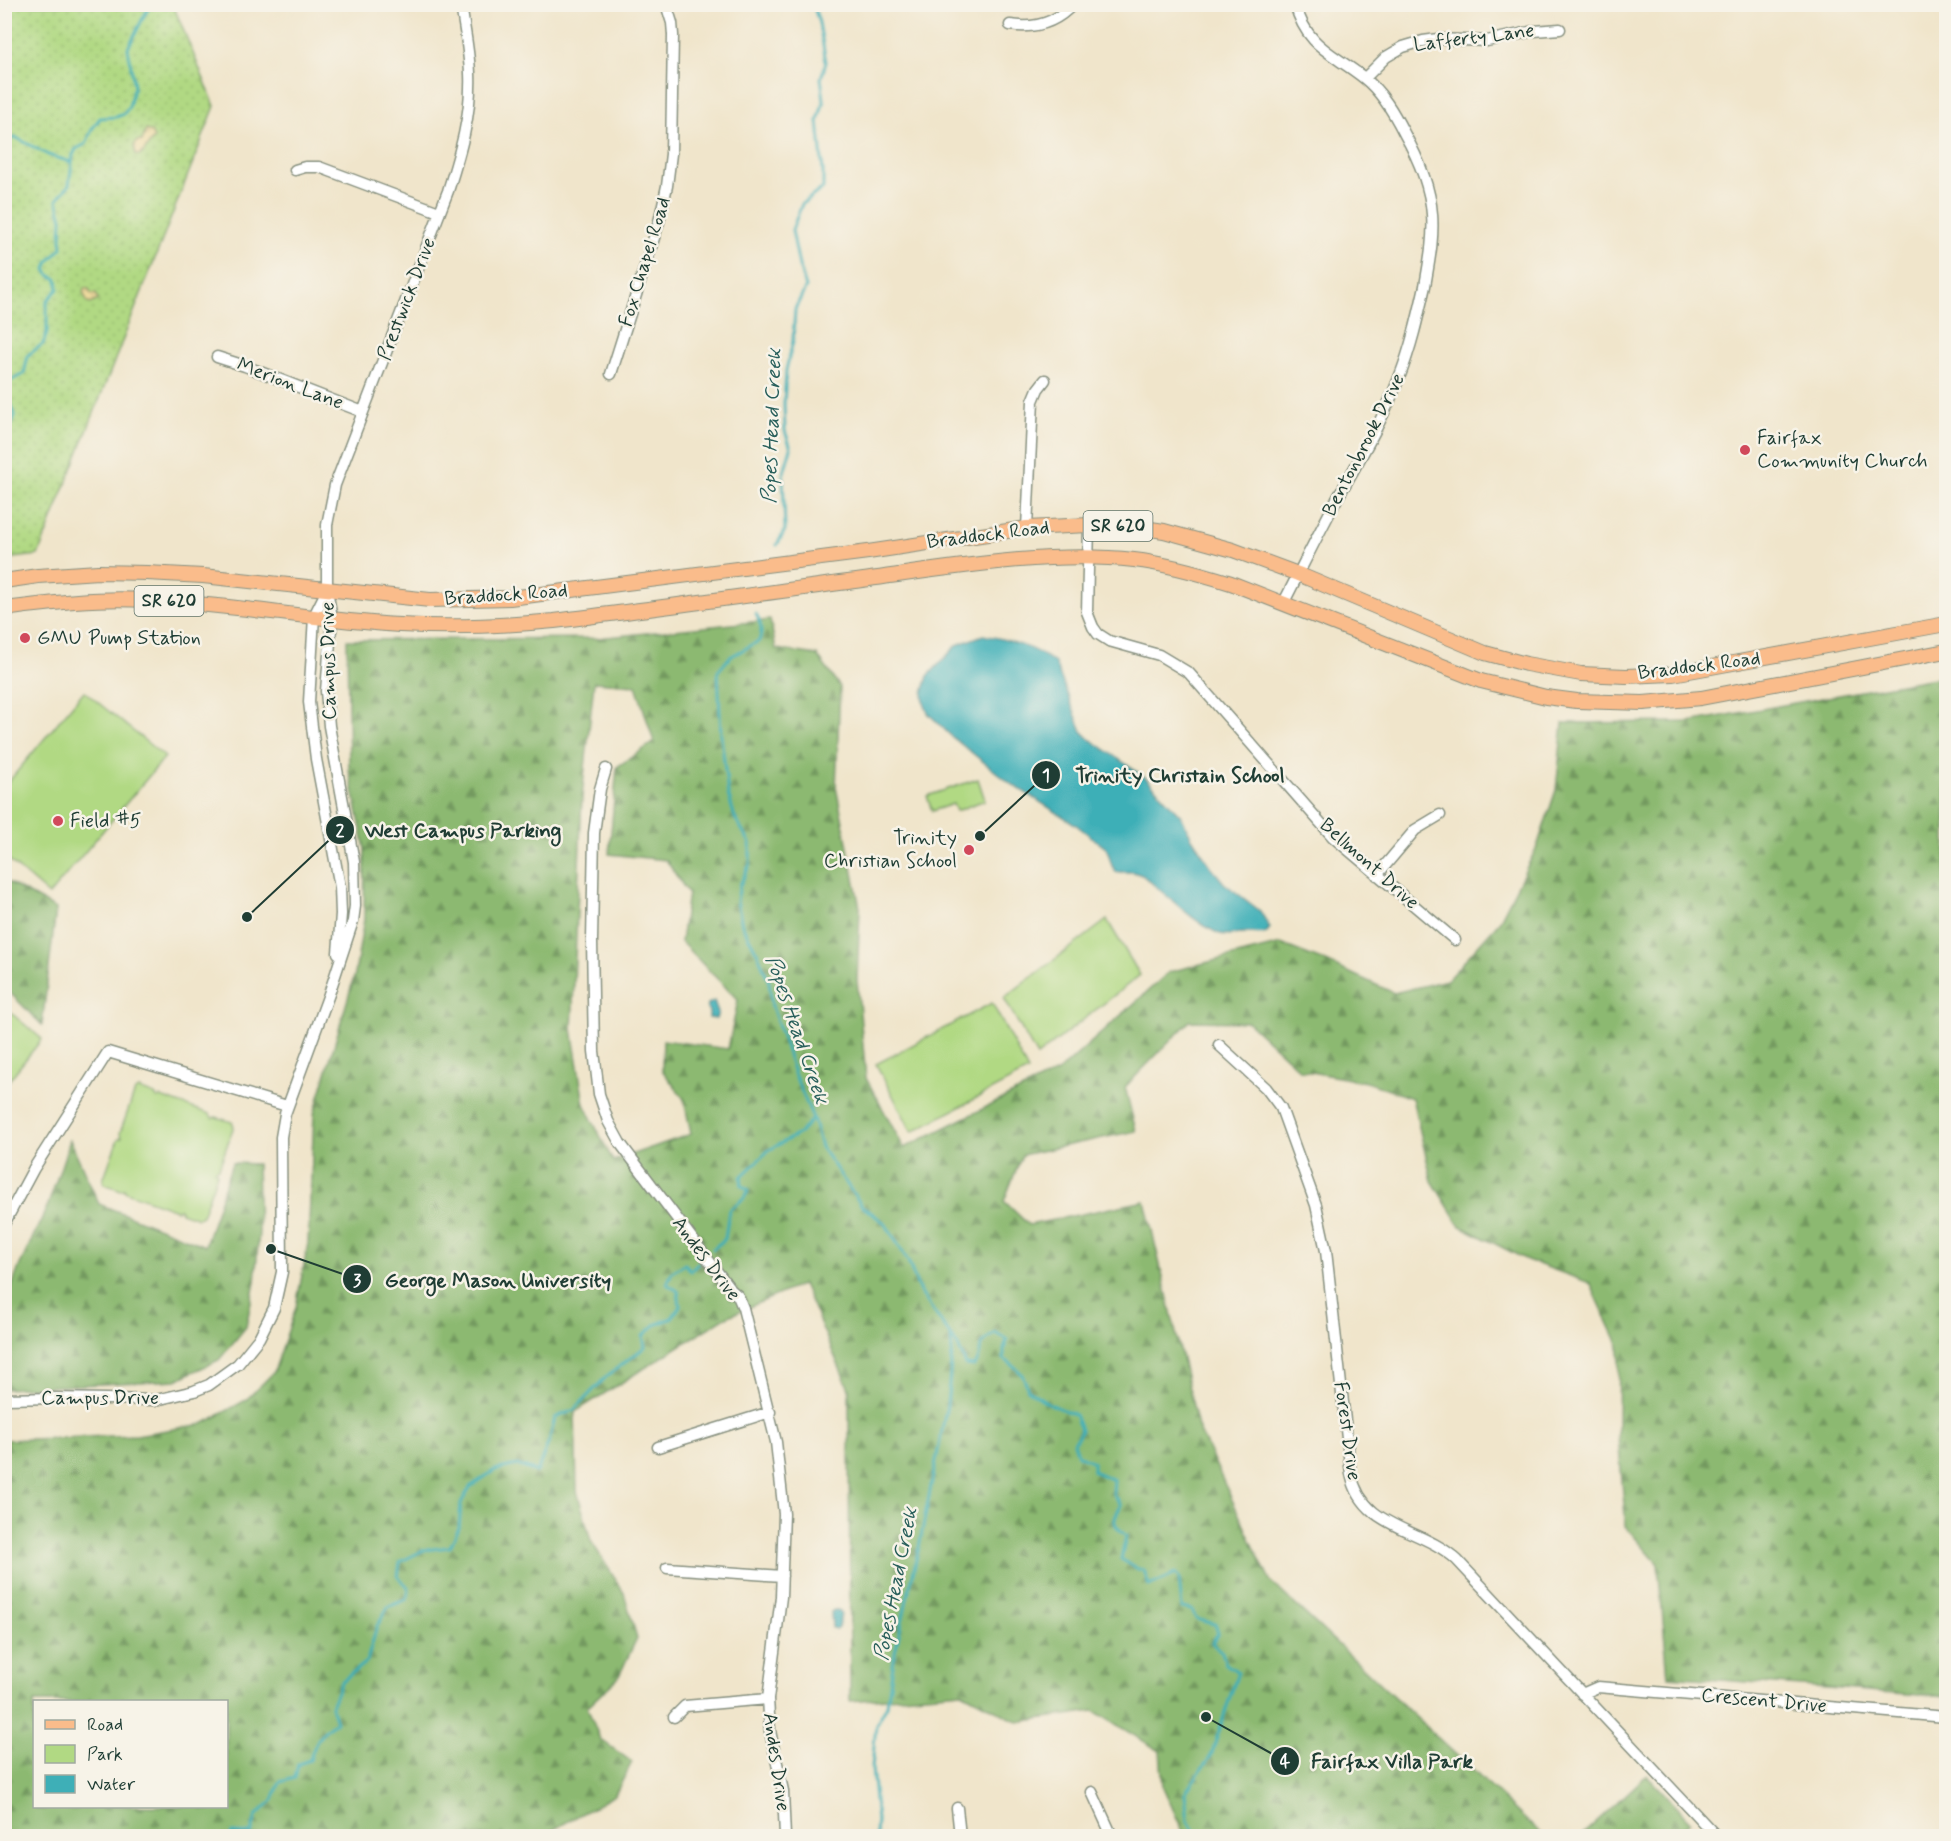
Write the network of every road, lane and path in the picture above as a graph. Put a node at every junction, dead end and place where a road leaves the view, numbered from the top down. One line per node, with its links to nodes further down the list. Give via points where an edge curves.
1 (461, 4): 9 (street, Prestwick Drive, via 471,73 468,111 462,148)
2 (666, 4): 11 (street, Fox Chapel Road, via 673,35 667,186)
3 (1072, 4): 5 (street, via 1045,23)
4 (1295, 4): 7 (street, Bentonbrook Drive, via 1314,41)
5 (1010, 25)
6 (1560, 29): 7 (street, Lafferty Lane, via 1487,41 1423,40 1386,57)
7 (1365, 78): 17 (street, Bentonbrook Drive, via 1397,119 1425,179 1432,212 1431,252 1418,316 1399,379)
8 (295, 170): 9 (street, via 319,167)
9 (439, 212): 13 (street, Prestwick Drive)
10 (217, 357): 13 (street, Merion Lane)
11 (611, 374)
12 (1045, 380): 15 (street, via 1033,401)
13 (363, 412): 19 (street, Prestwick Drive, via 330,506)
14 (1089, 525): 15 (main road, Braddock Road / SR 620); 16 (street, Bellmont Drive); 17 (main road, Braddock Road / SR 620, via 1137,527 1192,538)
15 (1027, 528): 19 (main road, Braddock Road / SR 620, via 510,598 430,600)
16 (1088, 558): 20 (main road, Braddock Road / SR 620, via 1172,566 1231,583); 23 (main road, Braddock Road / SR 620, via 999,564 520,624 447,627); 28 (street, Bellmont Drive, via 1087,612 1098,634 1159,655 1189,673 1333,837)
17 (1298, 574): 20 (street, Bentonbrook Drive); 24 (main road, Braddock Road / SR 620, via 1485,653 1581,674 1673,674)
18 (4, 581): 19 (main road, Braddock Road / SR 620, via 98,572 147,573)
19 (327, 590): 22 (street, Campus Drive); 23 (street, Campus Drive)
20 (1282, 604): 25 (main road, Braddock Road / SR 620, via 1480,681 1545,697 1609,703 1701,698)
21 (4, 609): 22 (main road, Braddock Road / SR 620, via 68,601 144,600)
22 (314, 616): 23 (main road, Braddock Road / SR 620); 30 (street, Campus Drive, via 309,702 340,887)
23 (332, 618): 30 (street, Campus Drive, via 327,707 352,844 355,884 353,921)
24 (1947, 624)
25 (1947, 651)
26 (606, 768): 35 (street, Andes Drive, via 594,833 594,1051 599,1094 620,1143 738,1296)
27 (1440, 815): 28 (street, via 1415,830)
28 (1377, 875): 29 (street, Bellmont Drive)
29 (1455, 940)
30 (337, 969): 32 (street, Campus Drive)
31 (1219, 1045): 39 (street, Forest Drive, via 1281,1108 1316,1205 1326,1251 1351,1474 1358,1494 1382,1519 1430,1540 1450,1554)
32 (287, 1106): 33 (street, via 108,1052 34,1168); 34 (street, Campus Drive, via 281,1137 279,1292 267,1325 238,1364 194,1392 156,1400)
33 (4, 1224)
34 (4, 1399)
35 (770, 1412): 36 (street); 38 (street, Andes Drive, via 783,1504)
36 (658, 1447)
37 (667, 1568): 38 (street)
38 (782, 1576): 40 (street, Andes Drive)
39 (1582, 1694): 42 (street, Crescent Drive, via 1598,1687); 48 (street, Forest Drive)
40 (768, 1699): 41 (street, via 685,1706); 45 (street, Andes Drive, via 770,1731 783,1791)
41 (674, 1717)
42 (1947, 1717)
43 (1092, 1792): 47 (street)
44 (957, 1808): 46 (street)
45 (784, 1836)
46 (960, 1836)
47 (1112, 1836)
48 (1716, 1836)

